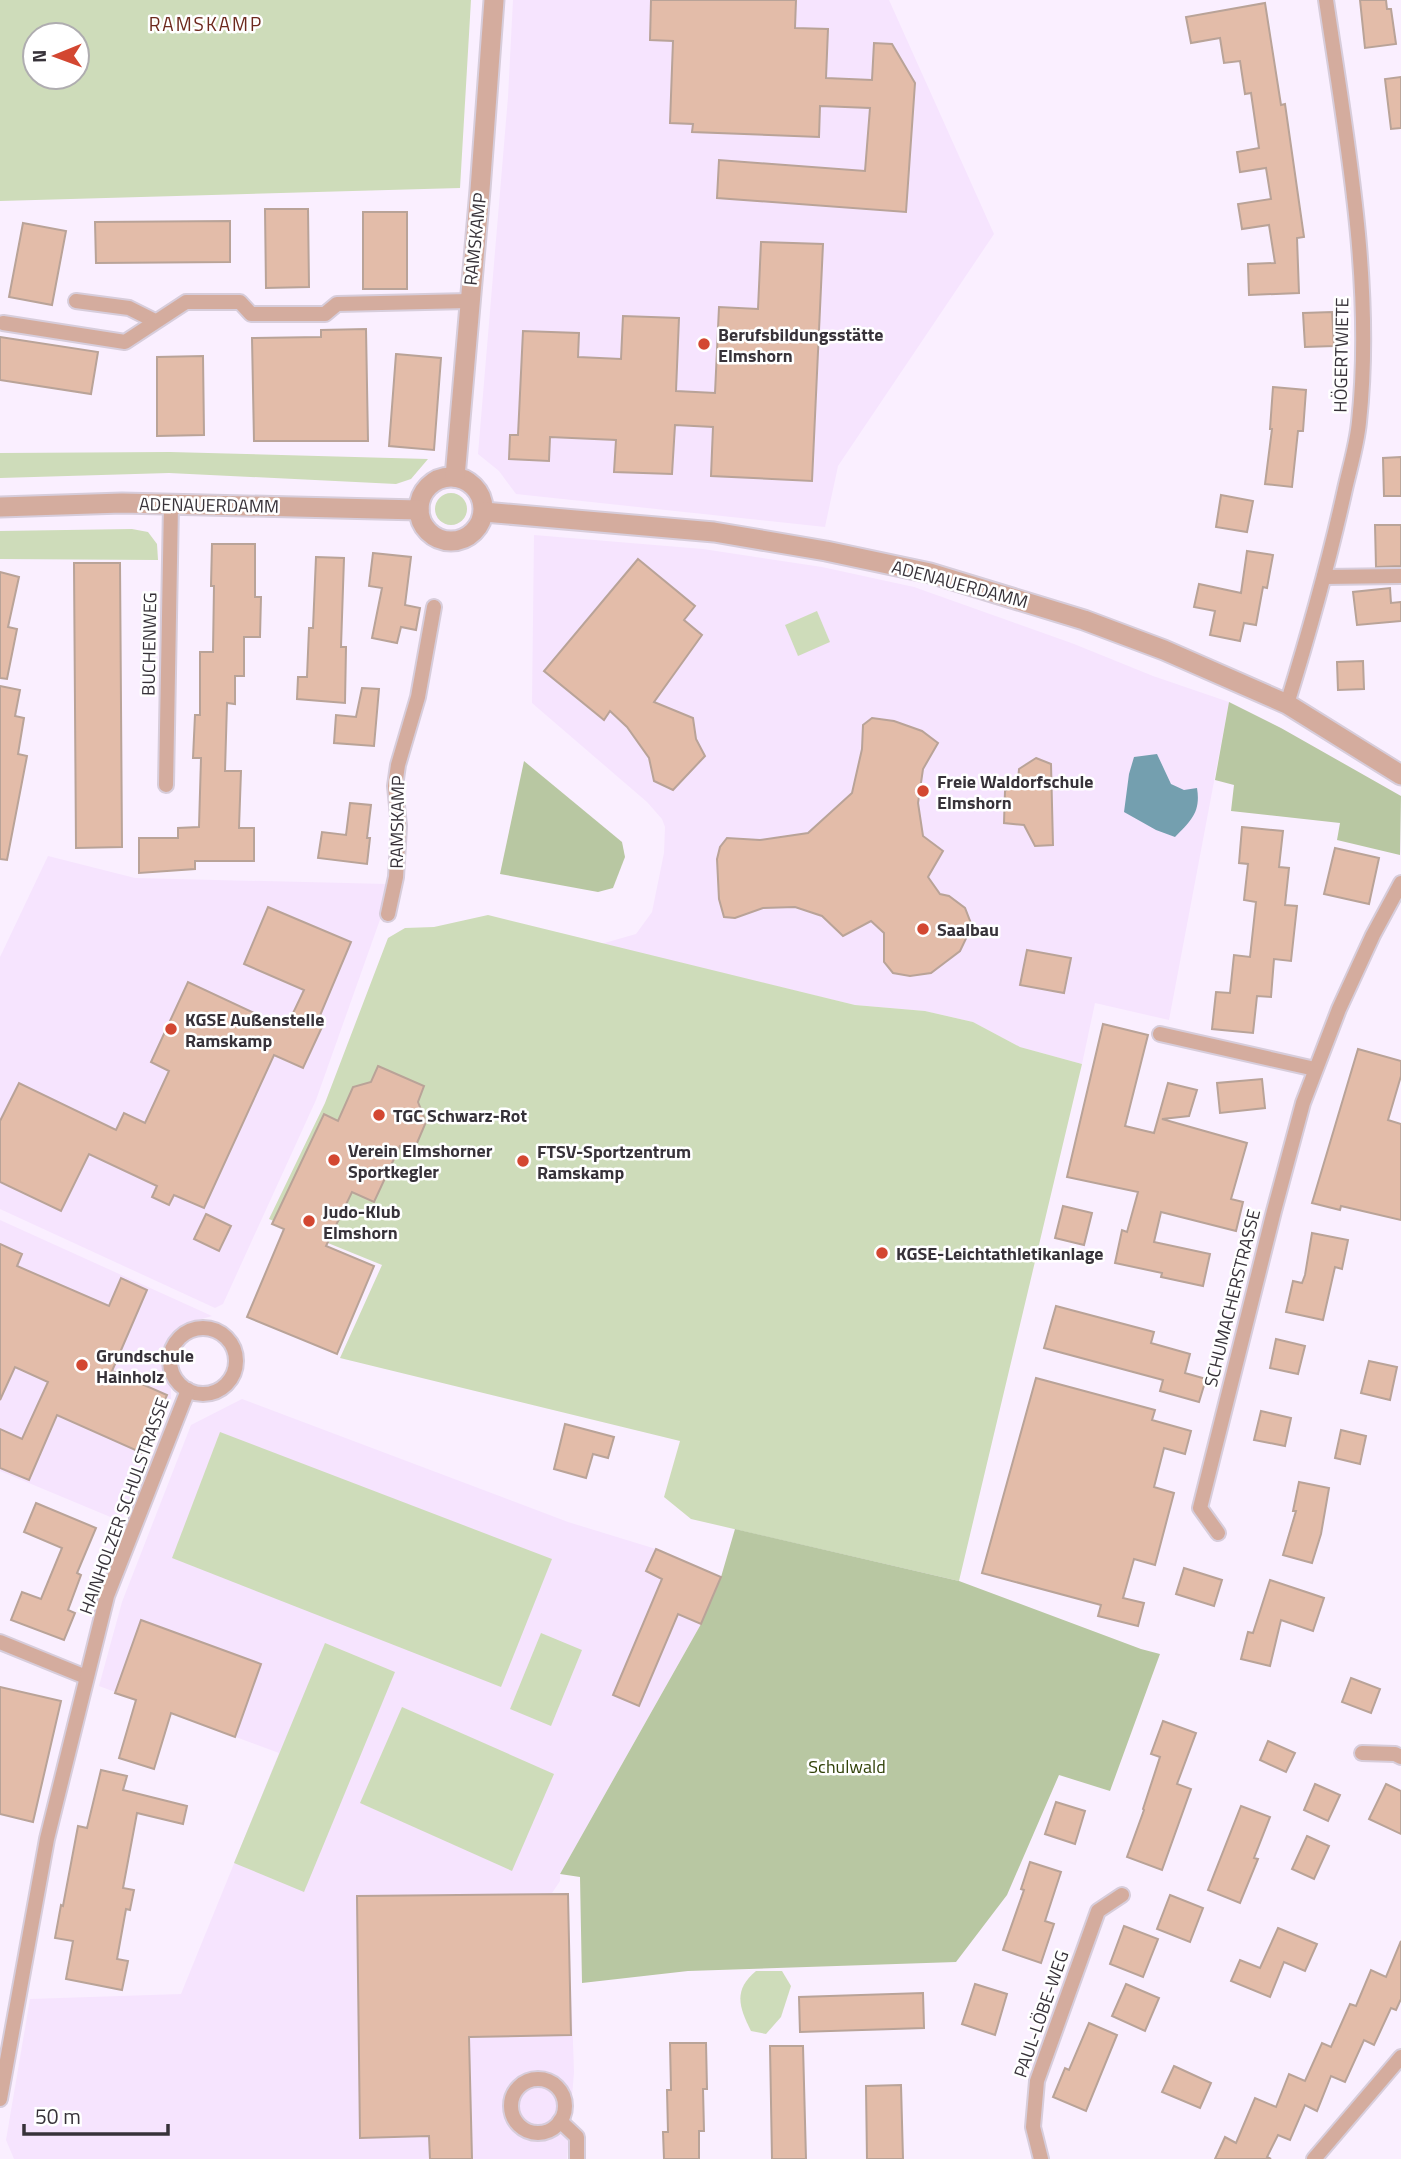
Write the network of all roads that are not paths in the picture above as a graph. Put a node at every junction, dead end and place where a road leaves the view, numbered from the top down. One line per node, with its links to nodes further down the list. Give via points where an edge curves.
1 (494, 0): 4 (street, RAMSKAMP)
2 (1326, 0): 13 (street, HÖGERTWIETE, via 1351,183 1364,343 1359,425)
3 (76, 301): 5 (street, via 129,309)
4 (469, 301): 5 (street, via 337,304 325,314 251,314 240,302 186,302); 7 (street, RAMSKAMP)
5 (155, 321): 6 (street, via 125,342)
6 (4, 323)
7 (455, 477): 10 (street, via 425,489); 11 (street, via 473,485)
8 (171, 504): 9 (street, ADENAUERDAMM); 10 (street, ADENAUERDAMM); 17 (street, BUCHENWEG)
9 (0, 507)
10 (419, 510): 11 (street, via 427,532 448,542 476,531)
11 (484, 512): 15 (street, ADENAUERDAMM, via 713,532 930,573 1084,620)
12 (1401, 576): 13 (street)
13 (1324, 578): 15 (street, HÖGERTWIETE)
14 (434, 607): 19 (street, RAMSKAMP, via 418,697 398,765 397,864)
15 (1287, 704): 16 (street, ADENAUERDAMM)
16 (1401, 775)
17 (166, 785)
18 (1401, 883): 21 (street, SCHUMACHERSTRASSE, via 1373,935)
19 (388, 914)
20 (1160, 1034): 21 (street)
21 (1315, 1069): 23 (street, SCHUMACHERSTRASSE, via 1274,1211 1200,1508)
22 (188, 1390): 22 (street, HAINHOLZER SCHULSTRASSE, via 213,1392 232,1376 235,1351 219,1331 194,1329 174,1345 172,1370); 25 (street, HAINHOLZER SCHULSTRASSE, via 107,1596)
23 (1218, 1533)
24 (0, 1642): 25 (street)
25 (86, 1677): 30 (street, HAINHOLZER SCHULSTRASSE, via 47,1839)
26 (1362, 1753): 27 (street)
27 (1401, 1757)
28 (1122, 1895): 33 (street, PAUL-LÖBE-WEG, via 1098,1911 1037,2081 1033,2127)
29 (1401, 2057): 34 (street)
30 (0, 2099)
31 (560, 2122): 32 (street, via 577,2137)
32 (577, 2159)
33 (1041, 2159)
34 (1314, 2159)

